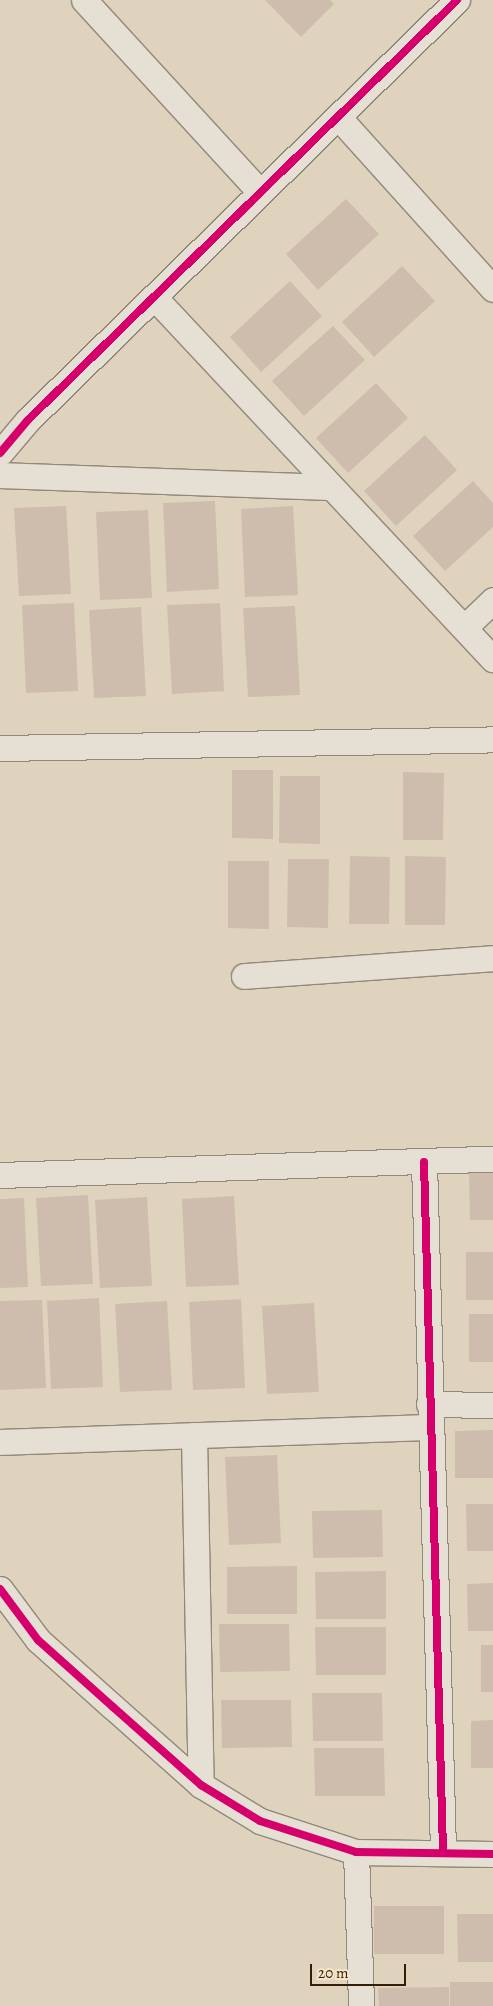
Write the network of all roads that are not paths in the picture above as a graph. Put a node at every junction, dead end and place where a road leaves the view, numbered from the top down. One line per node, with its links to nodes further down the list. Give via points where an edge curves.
1 (84, 0): 4 (street)
2 (457, 0): 3 (street)
3 (339, 118): 4 (street); 5 (street)
4 (260, 192): 6 (street)
5 (493, 289)
6 (154, 297): 7 (street, via 27,421); 9 (street)
7 (0, 453)
8 (0, 476): 9 (street)
9 (330, 487): 11 (street)
10 (493, 600): 11 (street)
11 (465, 627): 12 (street)
12 (493, 659)
13 (493, 739): 14 (street)
14 (0, 748)
15 (493, 958): 16 (street)
16 (244, 976)
17 (493, 1159): 18 (street)
18 (424, 1162): 19 (street); 21 (street)
19 (0, 1176)
20 (493, 1404): 21 (street)
21 (430, 1415): 22 (street); 27 (street)
22 (194, 1435): 23 (street); 25 (street)
23 (0, 1442)
24 (0, 1589): 25 (street, via 38,1640)
25 (201, 1785): 26 (street, via 260,1821)
26 (356, 1852): 27 (street); 29 (street)
27 (444, 1853): 28 (street)
28 (493, 1854)
29 (361, 2006)

